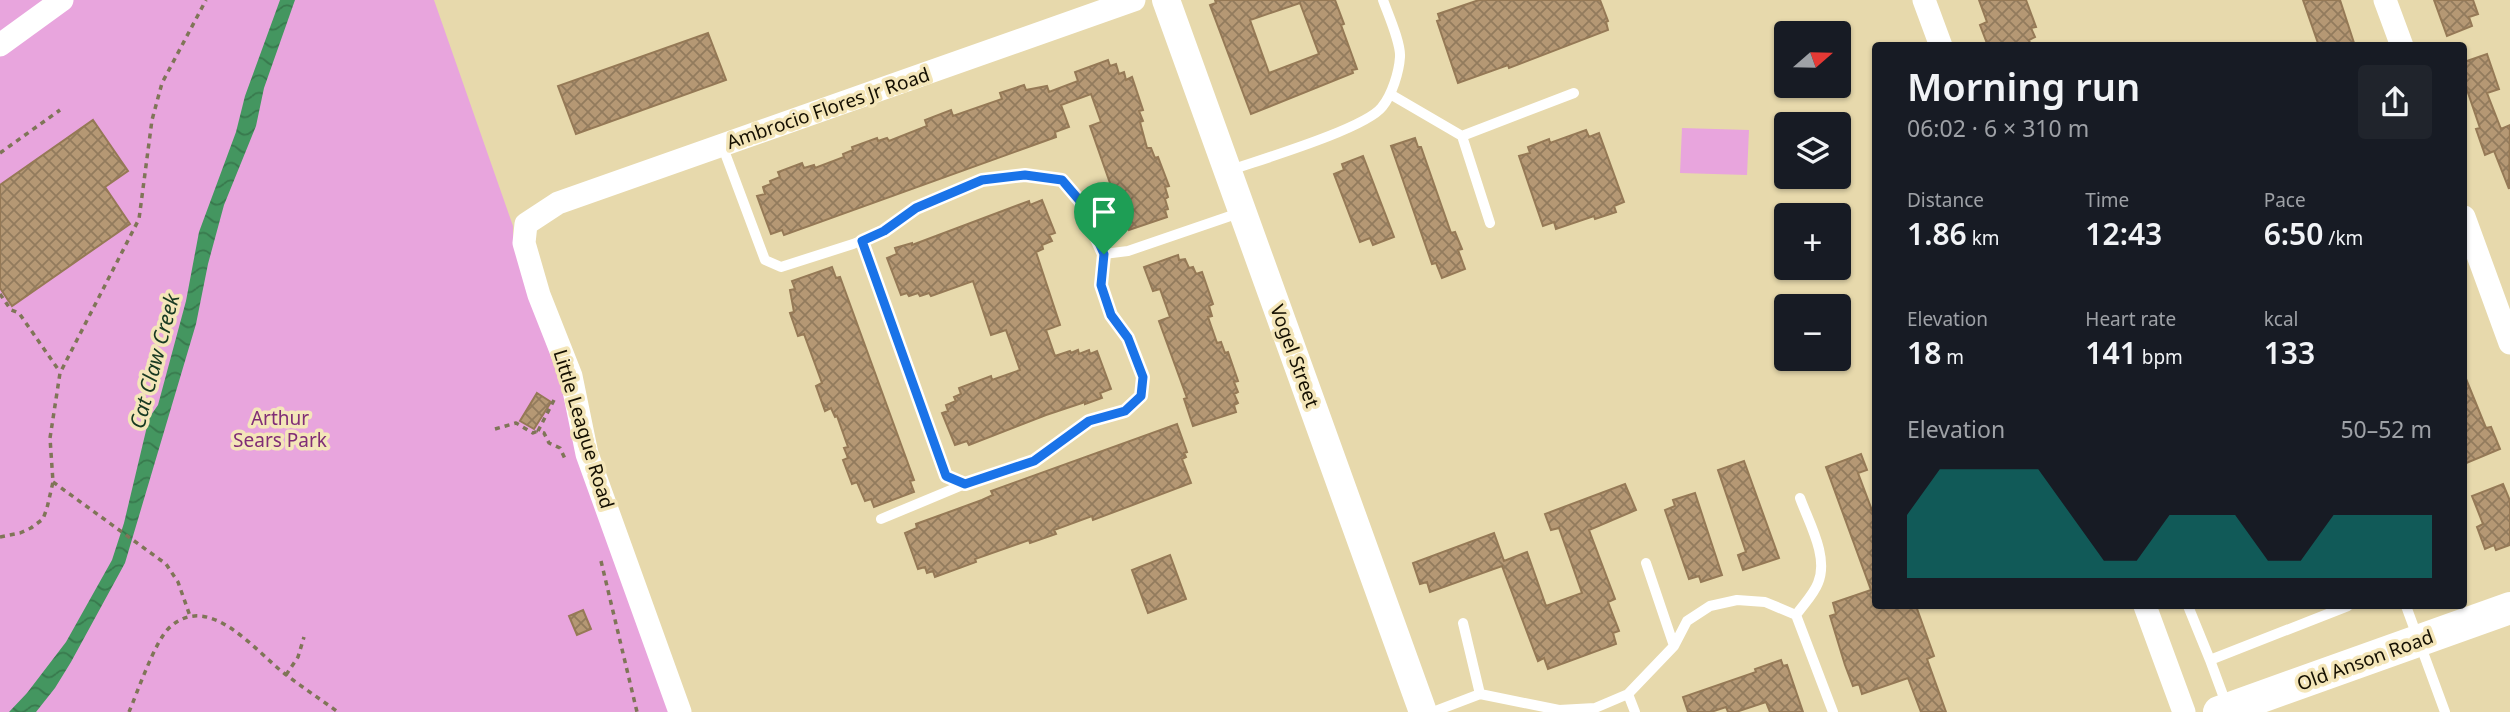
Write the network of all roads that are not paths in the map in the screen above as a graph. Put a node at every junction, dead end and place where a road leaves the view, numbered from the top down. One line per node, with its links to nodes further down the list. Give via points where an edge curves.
1 (62, 0): 9 (street)
2 (1134, 0): 13 (street, Ambrocio Flores Jr Road)
3 (1166, 0): 14 (street, Vogel Street)
4 (1383, 0): 11 (lane, via 1401,55)
5 (1924, 0): 7 (street)
6 (2385, 0): 8 (street)
7 (1940, 42)
8 (2401, 42)
9 (0, 45)
10 (1574, 93): 12 (lane)
11 (1390, 94): 12 (lane); 14 (lane, via 1381,109 1366,120)
12 (1461, 136): 16 (lane)
13 (722, 145): 17 (street, Ambrocio Flores Jr Road, via 558,202); 19 (lane, via 765,260 781,267)
14 (1228, 171): 15 (street, Vogel Street)
15 (1243, 211): 20 (lane, via 1128,251); 40 (street, Vogel Street)
16 (1490, 223)
17 (526, 224): 39 (street, Little League Road, via 524,243 570,376 587,454)
18 (2467, 225): 21 (street)
19 (862, 241): 20 (lane, via 916,208 982,180 1025,175 1062,180 1080,201); 22 (lane, via 946,476)
20 (1104, 254): 22 (lane, via 1101,285 1143,377 1141,396 1125,411 1089,421 1034,461)
21 (2510, 343)
22 (965, 484): 24 (lane)
23 (1800, 498): 31 (lane, via 1821,557 1821,572 1818,586)
24 (881, 519)
25 (1646, 564): 34 (lane)
26 (2510, 608): 33 (main road, Old Anson Road)
27 (2146, 609): 44 (street)
28 (2189, 609): 35 (lane)
29 (2340, 609): 35 (lane)
30 (2407, 609): 33 (lane)
31 (1796, 615): 34 (lane, via 1765,602 1737,600 1710,606 1686,621); 43 (lane)
32 (1462, 623): 37 (lane)
33 (2419, 640): 38 (main road, Old Anson Road); 45 (lane)
34 (1674, 646): 36 (lane)
35 (2210, 660): 38 (lane)
36 (1628, 694): 37 (lane, via 1595,708 1559,710); 42 (lane)
37 (1480, 695): 41 (lane)
38 (2224, 710)
39 (680, 712)
40 (1423, 712)
41 (1433, 712)
42 (1634, 712)
43 (1833, 712)
44 (2184, 712)
45 (2445, 712)

